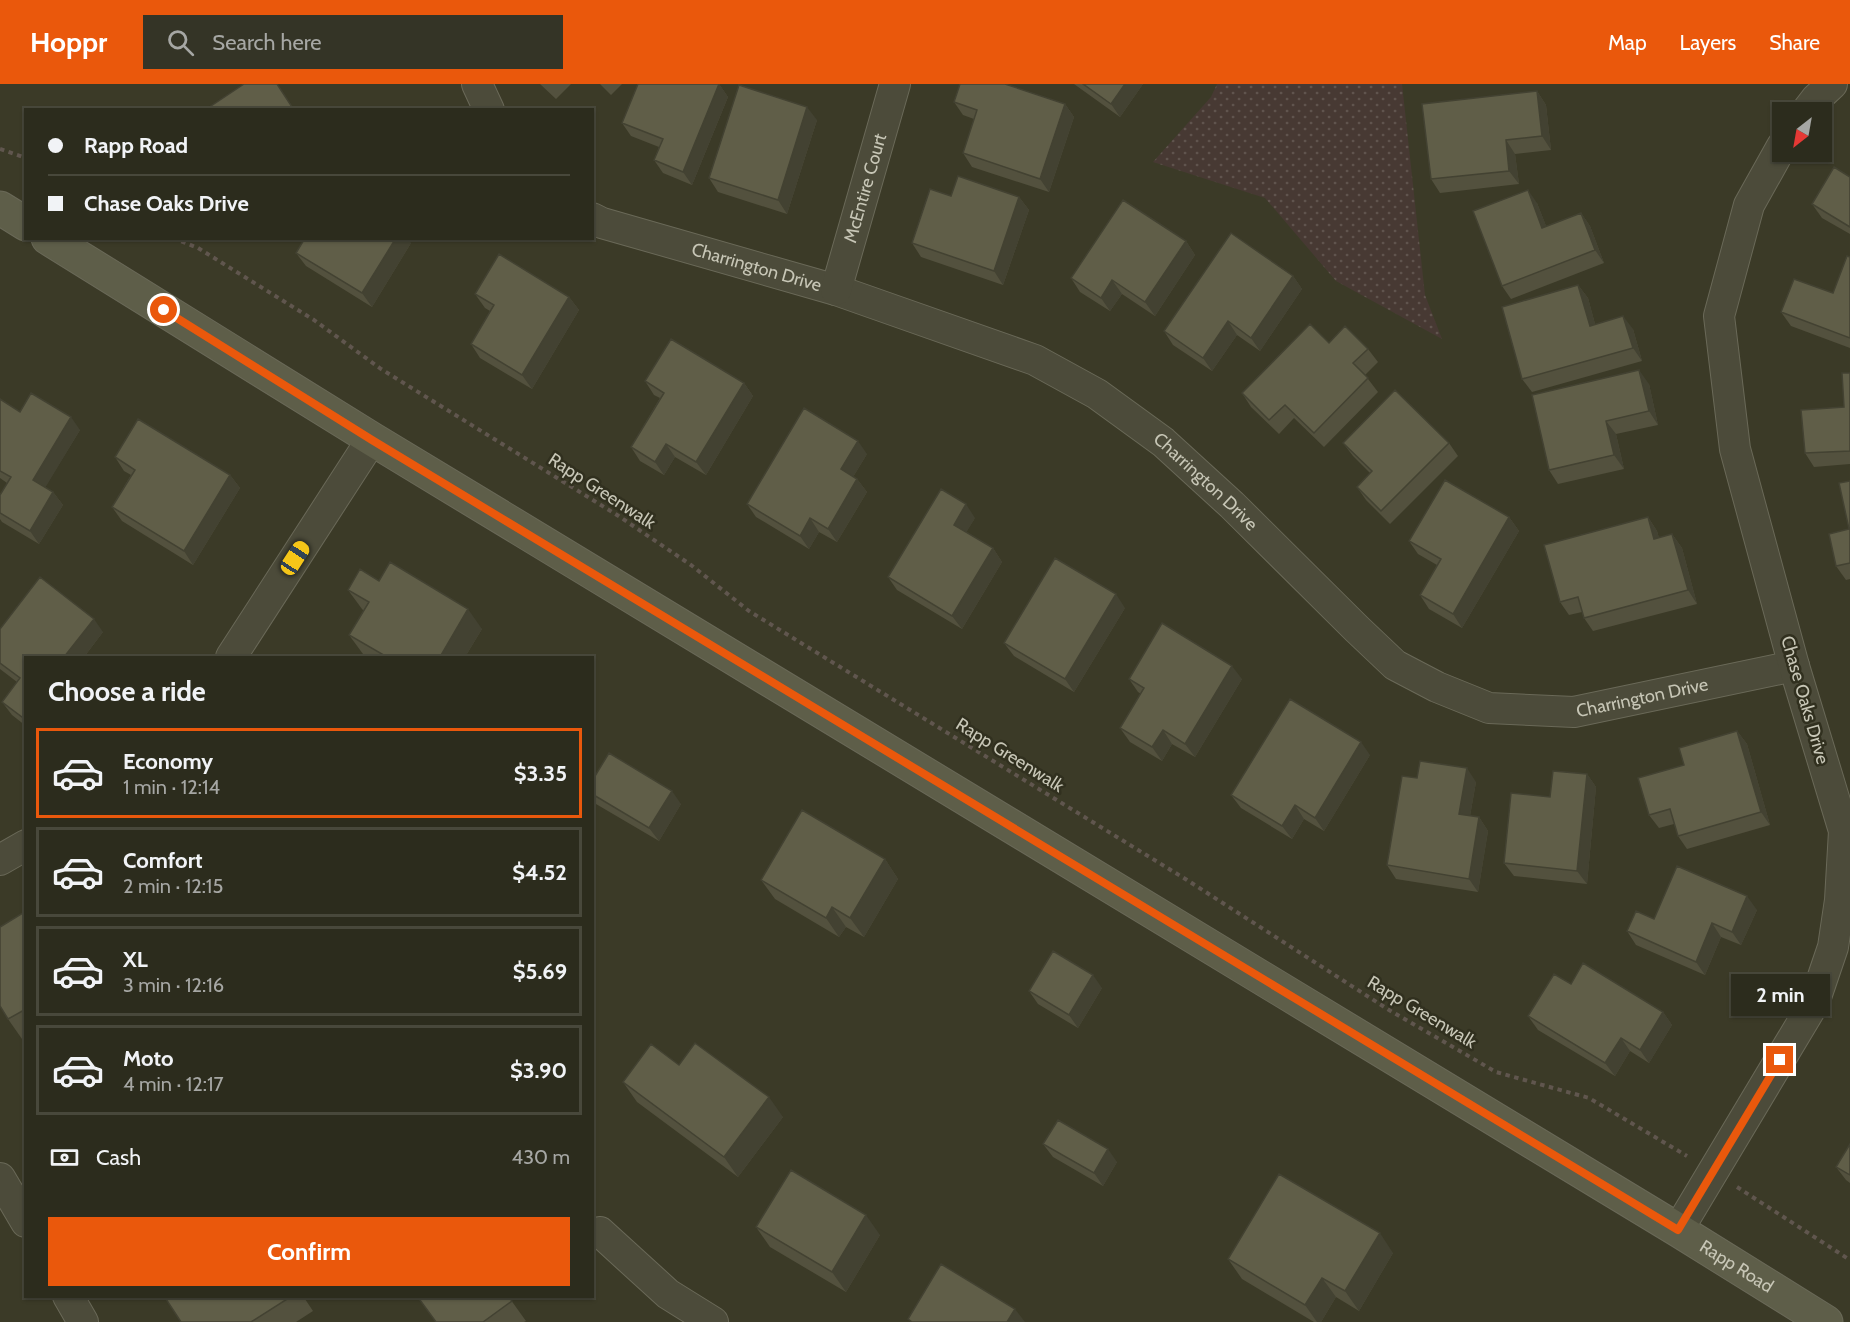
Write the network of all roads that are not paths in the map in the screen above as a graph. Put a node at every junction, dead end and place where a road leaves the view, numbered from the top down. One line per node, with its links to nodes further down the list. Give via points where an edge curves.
1 (477, 84): 5 (street)
2 (895, 84): 11 (street, McEntire Court)
3 (1832, 84): 4 (street)
4 (1814, 102)
5 (488, 108)
6 (1773, 162): 14 (street, Chase Oaks Drive, via 1749,205 1719,316 1735,449)
7 (0, 208): 9 (street)
8 (594, 219): 11 (street, Charrington Drive)
9 (24, 223)
10 (51, 240): 12 (street, Rapp Road)
11 (836, 290): 14 (street, Charrington Drive, via 1035,360 1097,394 1163,442 1395,665 1479,704 1499,709 1574,712)
12 (372, 440): 13 (street); 20 (street, Rapp Road)
13 (232, 656)
14 (1794, 666): 15 (street, Chase Oaks Drive)
15 (1847, 830): 20 (street, Chase Oaks Drive, via 1833,947 1814,1003)
16 (24, 846): 17 (street)
17 (0, 860)
18 (0, 1178): 19 (street)
19 (24, 1219)
20 (1678, 1230): 25 (street, Rapp Road)
21 (600, 1232): 24 (street, via 668,1294)
22 (69, 1298): 23 (street)
23 (83, 1322)
24 (713, 1322)
25 (1826, 1322)

